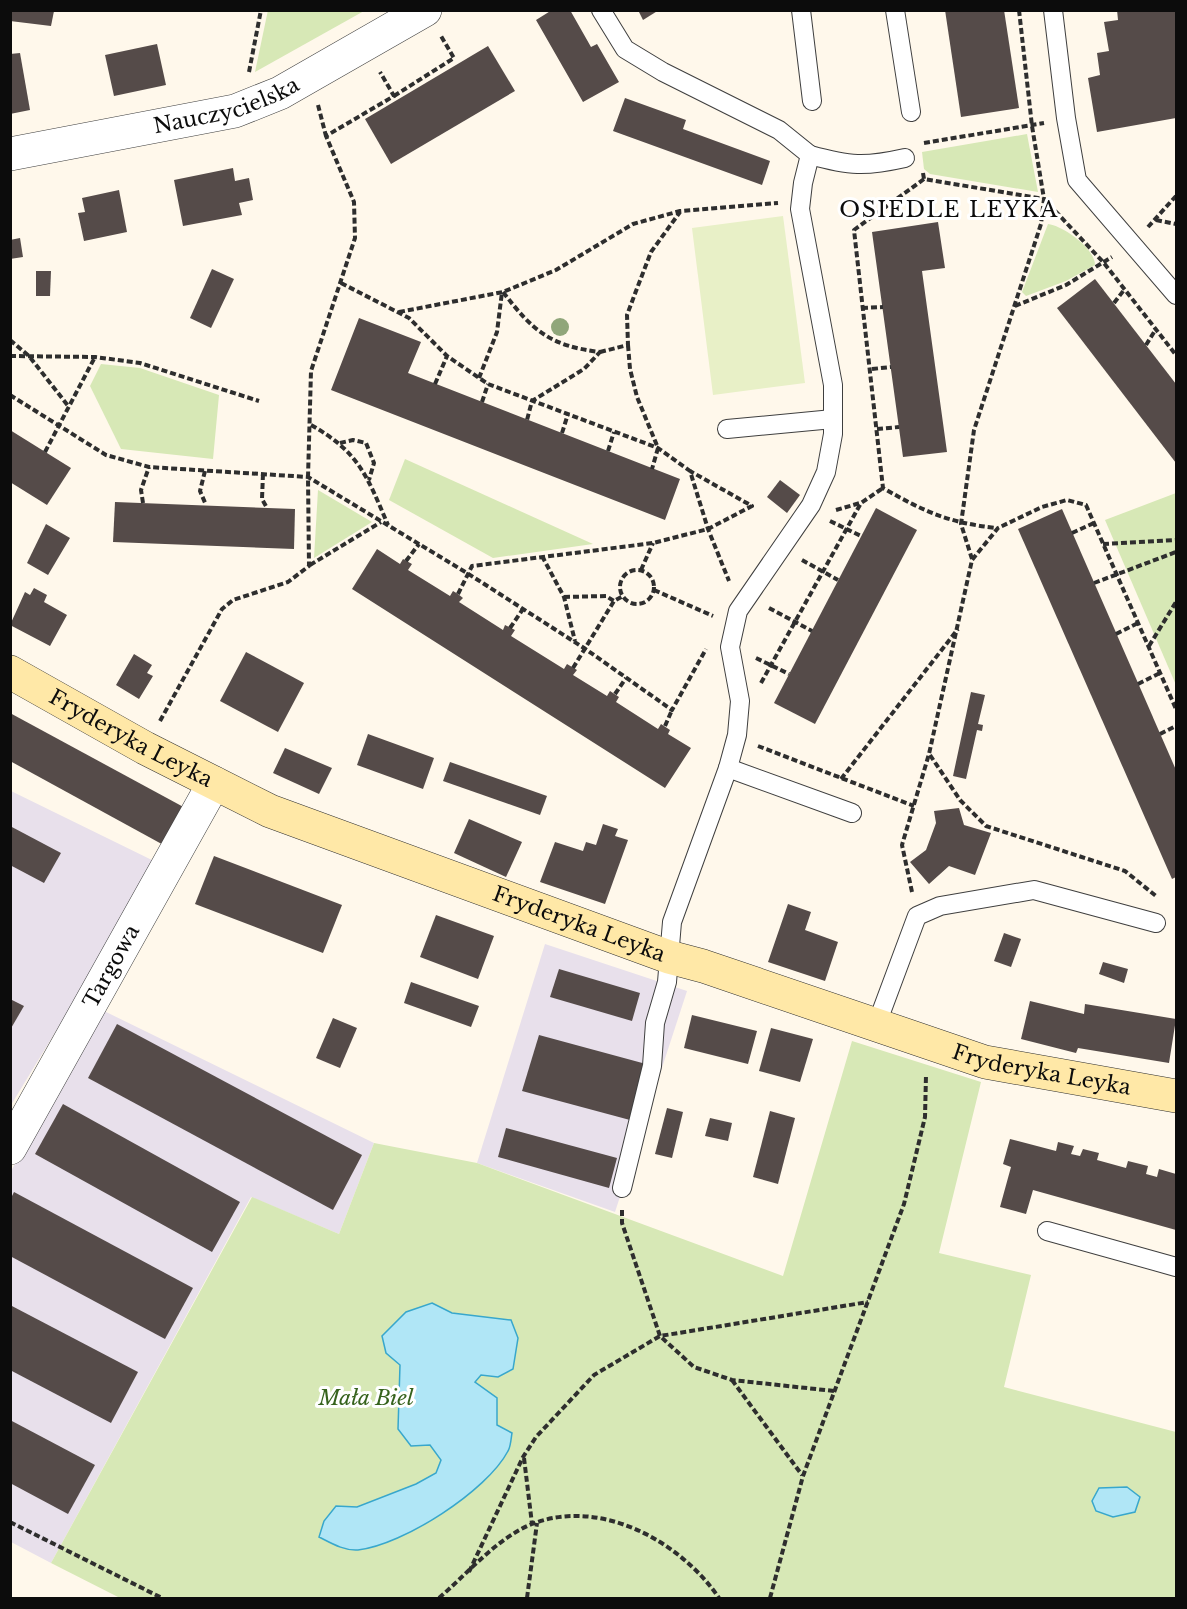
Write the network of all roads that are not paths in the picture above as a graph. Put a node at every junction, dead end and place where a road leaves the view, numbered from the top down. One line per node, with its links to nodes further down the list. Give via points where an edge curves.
1 (601, 10): 9 (lane, via 625,49 780,130)
2 (801, 10): 6 (lane)
3 (895, 10): 7 (lane)
4 (1053, 10): 11 (lane, via 1077,180)
5 (432, 22): 8 (street, Nauczycielska, via 234,111)
6 (812, 101)
7 (911, 112)
8 (10, 154)
9 (810, 155): 10 (lane, via 869,166); 12 (lane, via 801,201 833,385)
10 (905, 158)
11 (1176, 295)
12 (833, 419): 13 (lane); 15 (lane, via 826,472 811,505 781,548 739,592 730,647 740,701 737,735)
13 (727, 429)
14 (10, 672): 16 (street, Fryderyka Leyka)
15 (728, 768): 17 (lane); 19 (lane, via 672,922)
16 (214, 783): 19 (street, Fryderyka Leyka, via 270,811); 22 (street, Targowa)
17 (852, 813)
18 (1155, 923): 20 (lane, via 1034,890 940,906 917,916)
19 (669, 957): 20 (street, Fryderyka Leyka); 23 (lane, via 667,982 655,1023 652,1066)
20 (876, 1026): 21 (street, Fryderyka Leyka, via 985,1062)
21 (1176, 1096)
22 (10, 1148)
23 (622, 1188)
24 (1047, 1231): 25 (lane)
25 (1176, 1267)

